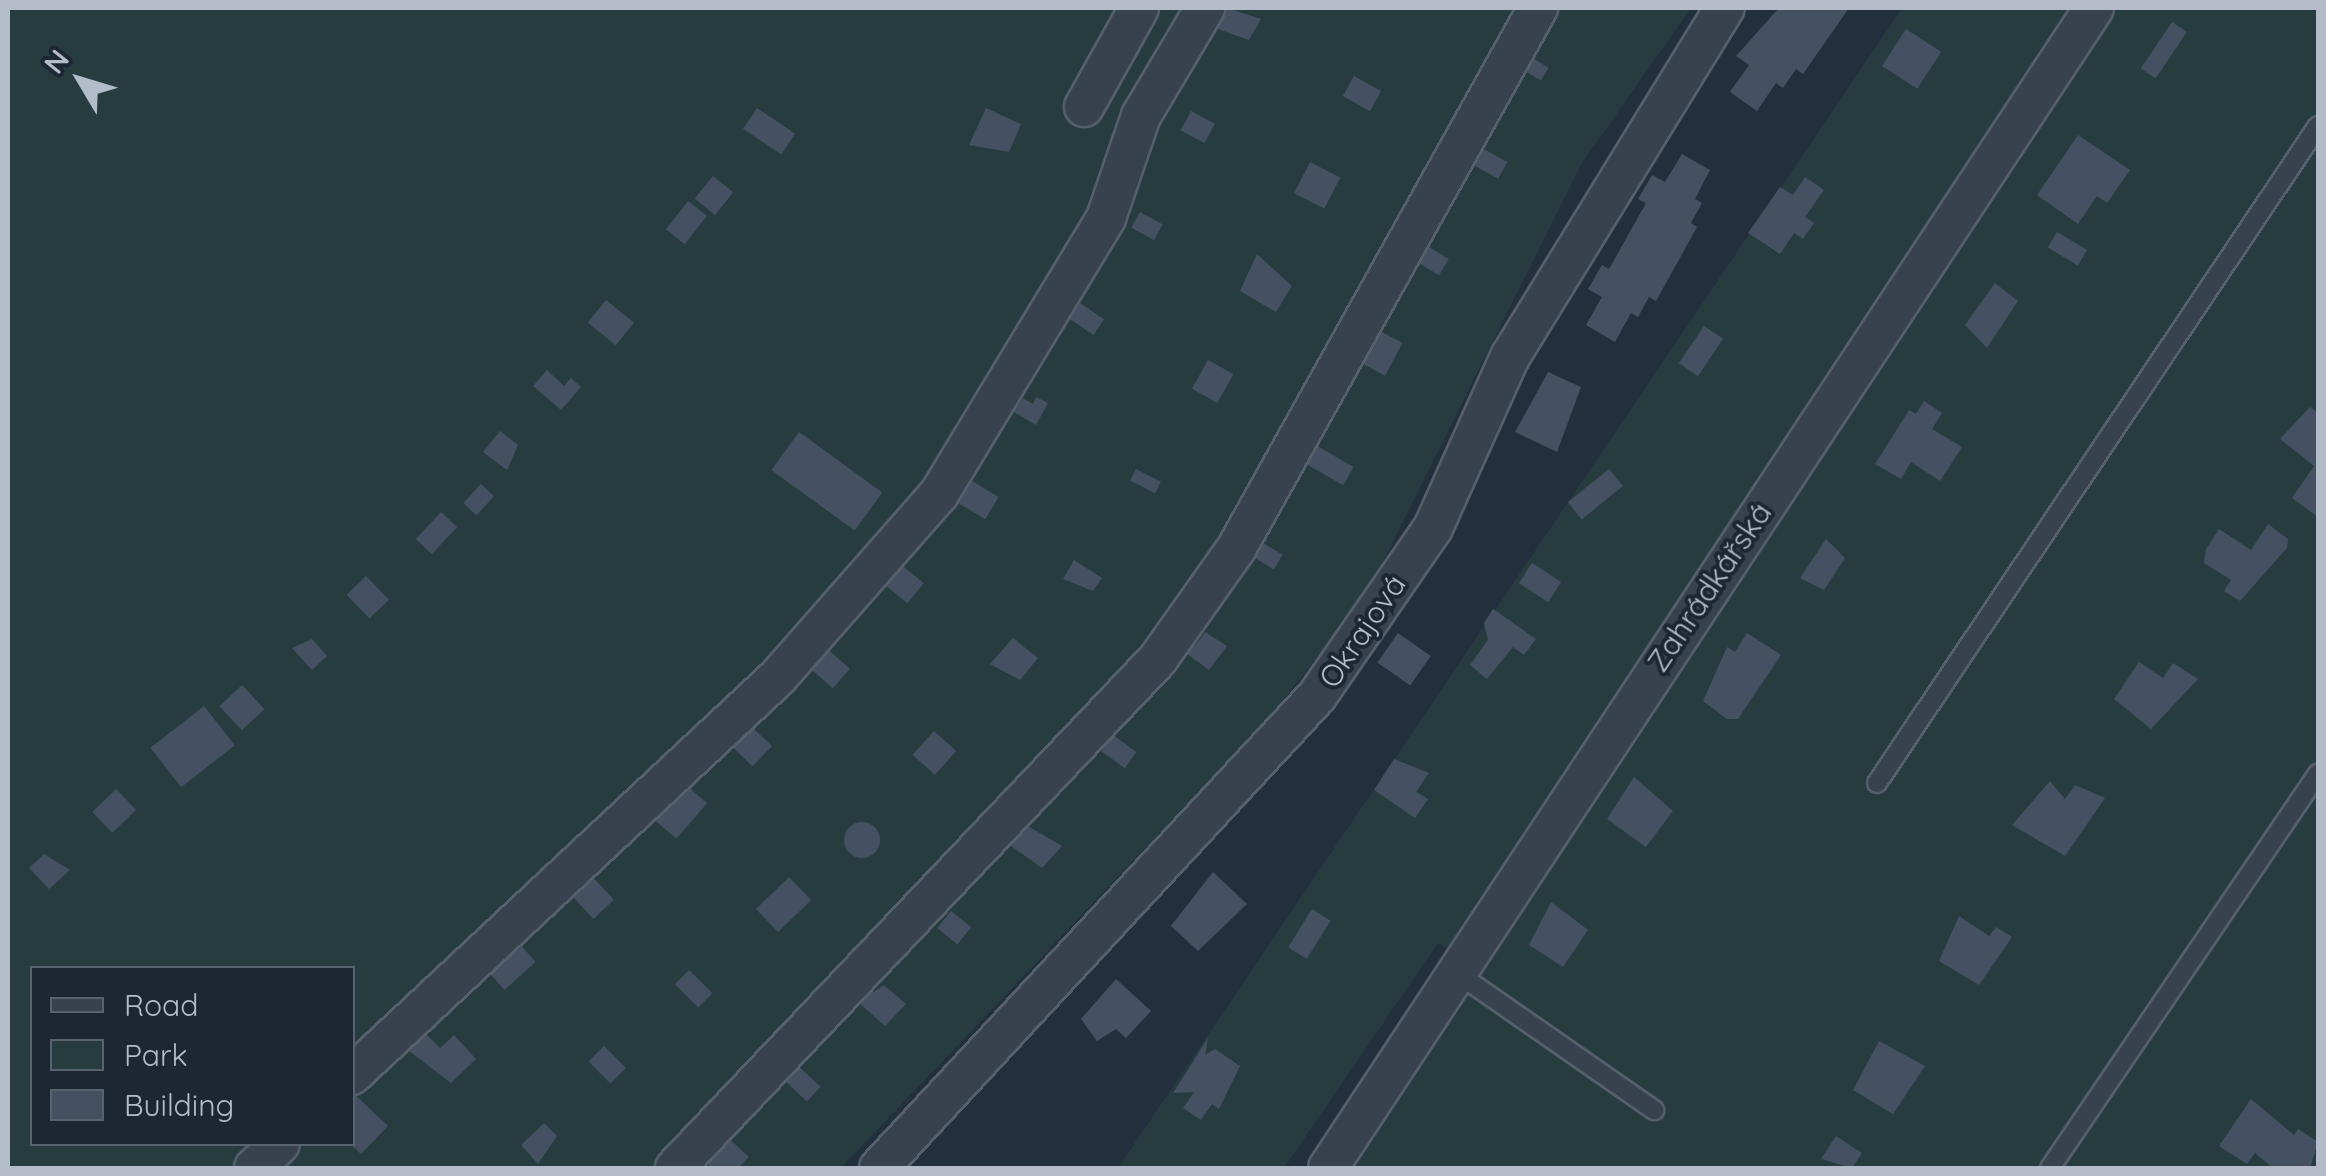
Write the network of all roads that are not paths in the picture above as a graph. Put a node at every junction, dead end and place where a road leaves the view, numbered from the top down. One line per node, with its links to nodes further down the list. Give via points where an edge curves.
1 (1139, 8): 6 (street)
2 (1205, 8): 11 (street, via 1141,116 1106,218 938,494 778,676)
3 (1538, 8): 15 (street, via 1236,549 1158,659)
4 (1725, 8): 16 (street, Okrajová, via 1510,357 1433,528 1318,696)
5 (2094, 8): 10 (street, Zahrádkářská)
6 (1084, 108)
7 (2318, 126): 9 (lane)
8 (2318, 774): 18 (lane)
9 (1877, 783)
10 (1454, 972): 12 (lane); 17 (street, Zahrádkářská)
11 (355, 1072)
12 (1654, 1110)
13 (278, 1146): 14 (street)
14 (254, 1168)
15 (675, 1168)
16 (879, 1168)
17 (1328, 1168)
18 (2050, 1168)

